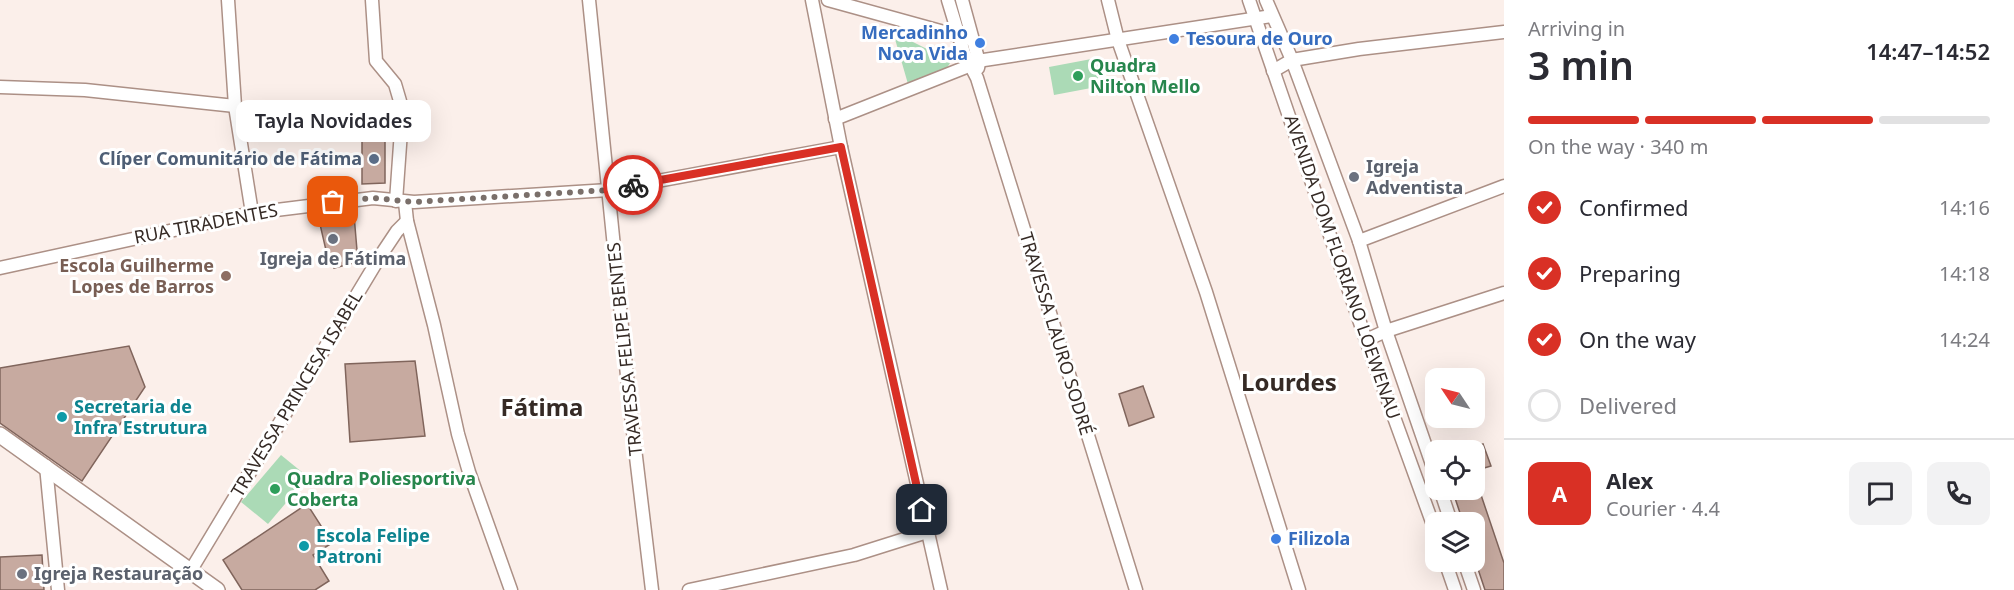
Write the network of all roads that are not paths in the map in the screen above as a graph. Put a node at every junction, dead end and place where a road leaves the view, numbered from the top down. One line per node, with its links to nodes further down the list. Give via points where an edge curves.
1 (228, 0): 21 (street)
2 (372, 0): 26 (street, via 376,61 395,84 400,101)
3 (590, 0): 25 (street, TRAVESSA FELIPE BENTES)
4 (812, 0): 22 (street)
5 (828, 0): 14 (street)
6 (948, 0): 14 (street, TRAVESSA LAURO SODRÉ)
7 (962, 0): 15 (street, TRAVESSA LAURO SODRÉ)
8 (1108, 0): 16 (street)
9 (1249, 0): 12 (street, AVENIDA DOM FLORIANO LOEWENAU)
10 (1266, 0): 11 (street, AVENIDA DOM FLORIANO LOEWENAU)
11 (1272, 16): 12 (street); 17 (street, AVENIDA DOM FLORIANO LOEWENAU)
12 (1254, 20): 16 (street); 19 (street, AVENIDA DOM FLORIANO LOEWENAU)
13 (1504, 32): 17 (street)
14 (959, 37): 15 (street); 18 (street, TRAVESSA LAURO SODRÉ)
15 (973, 40): 18 (street, TRAVESSA LAURO SODRÉ)
16 (1118, 40): 18 (street); 49 (street, via 1206,292)
17 (1292, 60): 19 (street); 29 (street, AVENIDA DOM FLORIANO LOEWENAU)
18 (971, 61): 22 (street); 48 (street, TRAVESSA LAURO SODRÉ)
19 (1273, 72): 33 (street, AVENIDA DOM FLORIANO LOEWENAU)
20 (0, 87): 21 (street, via 85,90)
21 (235, 106): 27 (street)
22 (836, 119): 23 (street)
23 (841, 147): 25 (street, RUA TIRADENTES); 38 (street)
24 (1504, 186): 29 (street)
25 (609, 190): 26 (street, RUA TIRADENTES); 45 (street, TRAVESSA FELIPE BENTES)
26 (401, 202): 27 (street, RUA TIRADENTES, via 373,198); 28 (street)
27 (252, 213): 30 (street, RUA TIRADENTES)
28 (407, 221): 39 (street, TRAVESSA PRINCESA ISABEL, via 379,258); 44 (street, via 469,472)
29 (1359, 241): 32 (street, AVENIDA DOM FLORIANO LOEWENAU)
30 (0, 268)
31 (1504, 292): 32 (street)
32 (1386, 331): 33 (street); 35 (street, AVENIDA DOM FLORIANO LOEWENAU)
33 (1366, 340): 37 (street, AVENIDA DOM FLORIANO LOEWENAU)
34 (0, 435): 36 (main road)
35 (1425, 444)
36 (46, 466): 39 (main road); 42 (street)
37 (1428, 512)
38 (927, 532): 46 (street, via 854,555); 47 (street)
39 (191, 570): 43 (main road)
40 (1449, 572): 50 (street)
41 (1468, 572): 51 (street)
42 (58, 590)
43 (217, 590)
44 (511, 590)
45 (652, 590)
46 (689, 590)
47 (941, 590)
48 (1136, 590)
49 (1299, 590)
50 (1455, 590)
51 (1474, 590)

